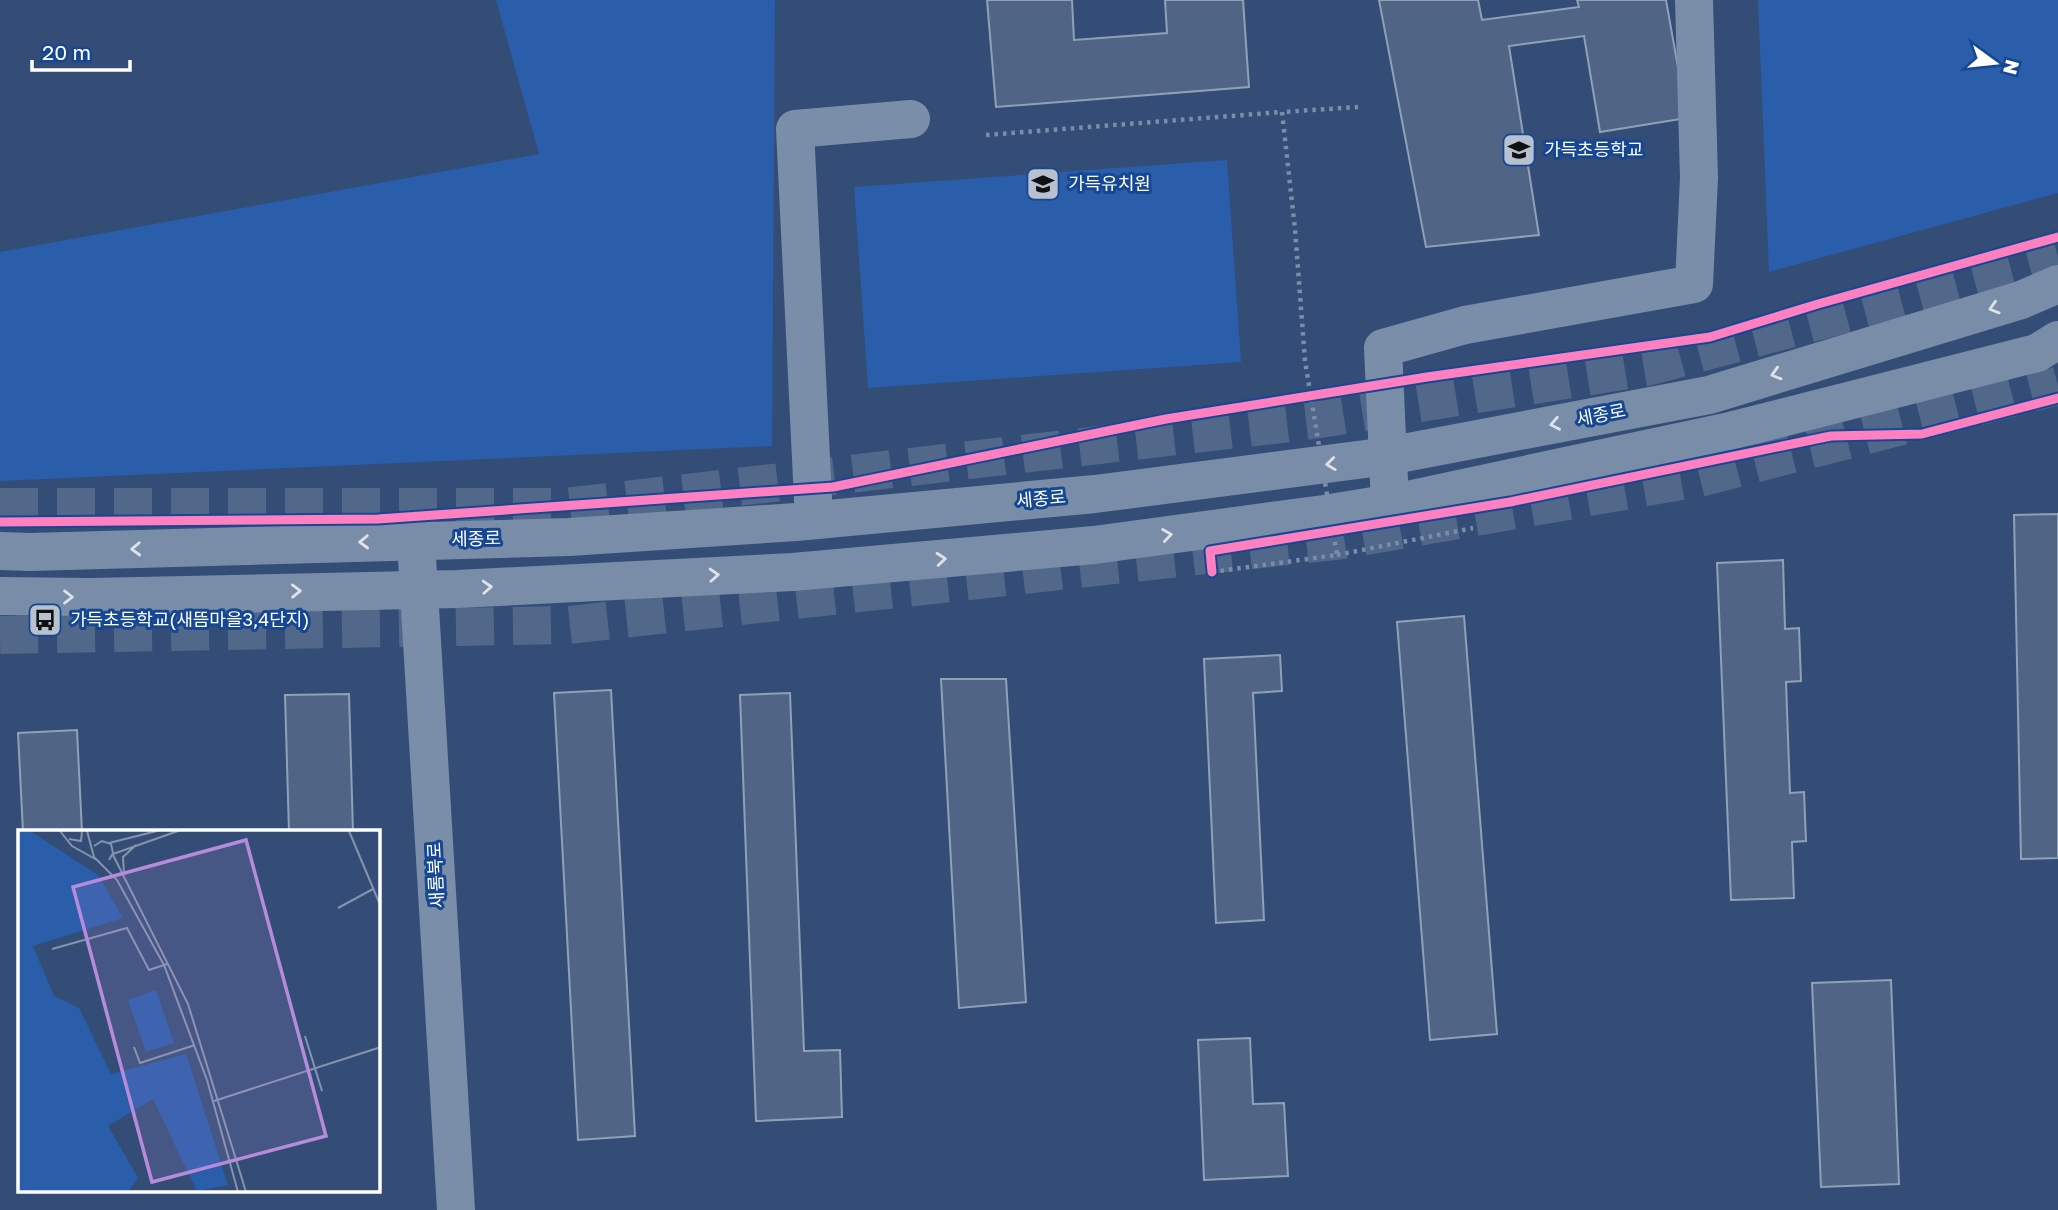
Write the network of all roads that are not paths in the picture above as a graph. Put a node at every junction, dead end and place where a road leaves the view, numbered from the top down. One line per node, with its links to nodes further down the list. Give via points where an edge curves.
1 (1694, 0): 5 (street, via 1699,178 1694,284 1465,325 1383,348)
2 (911, 119): 7 (street, via 795,129)
3 (2058, 284): 5 (main road, 세종로, one-way to 5, via 2021,300 1709,395)
4 (2051, 349): 6 (main road, via 1730,431)
5 (1388, 456): 6 (street); 7 (main road, 세종로, one-way to 7, via 1094,494)
6 (1390, 503): 10 (main road, one-way to 6, via 793,572 1094,545)
7 (814, 520): 8 (main road, 세종로, via 569,537)
8 (416, 541): 9 (main road, 세종로, one-way to 9); 10 (street, 새롬북로)
9 (0, 551)
10 (419, 589): 11 (main road, one-way to 10); 12 (street, 새롬북로)
11 (0, 596)
12 (456, 1210)

